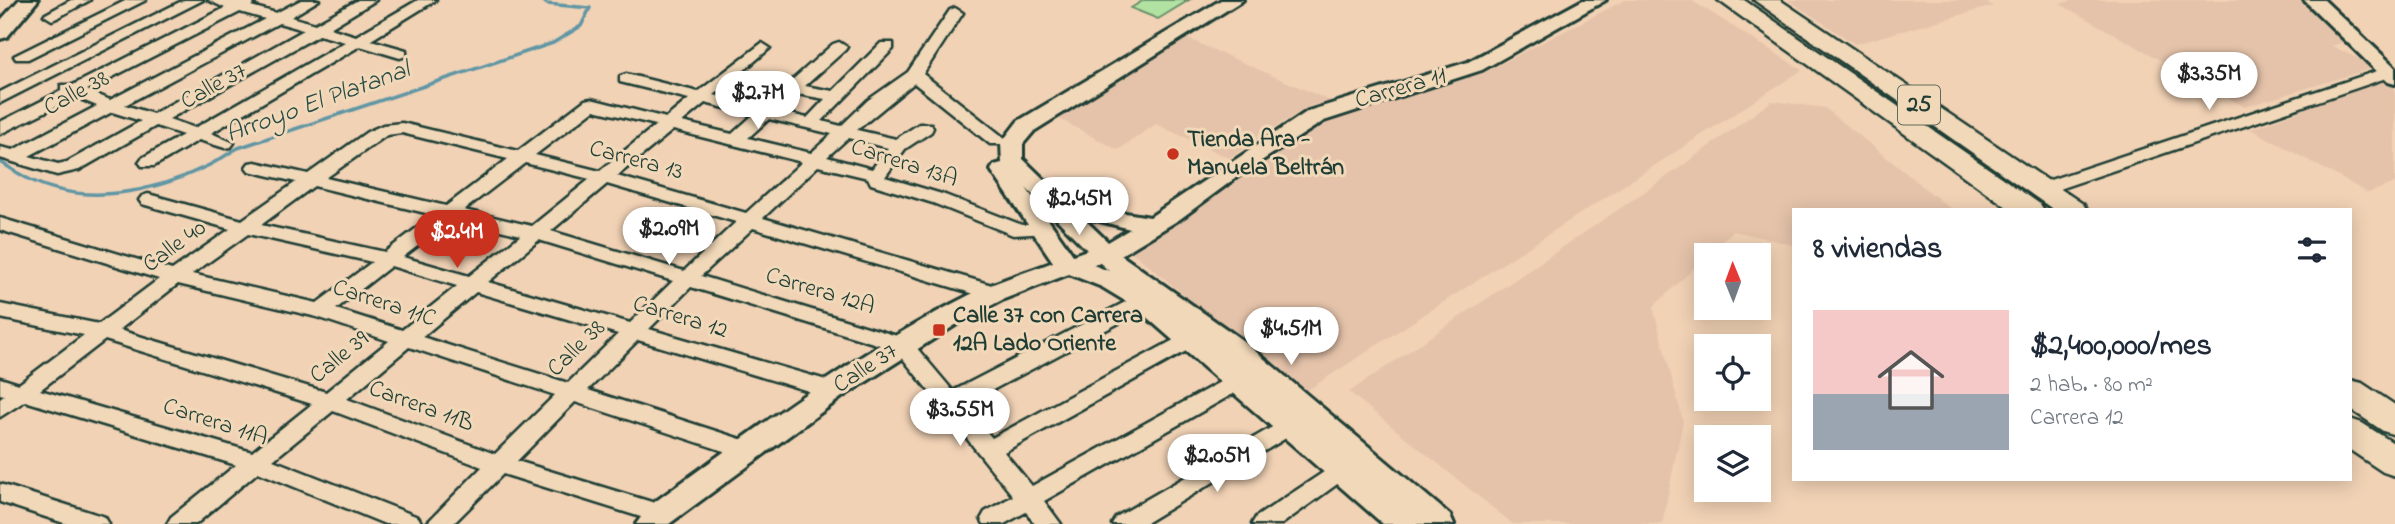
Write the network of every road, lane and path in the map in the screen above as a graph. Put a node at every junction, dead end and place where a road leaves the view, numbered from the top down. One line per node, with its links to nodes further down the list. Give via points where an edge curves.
1 (29, 0): 19 (main road)
2 (83, 0): 17 (street)
3 (139, 0): 26 (street)
4 (196, 0): 30 (street)
5 (215, 0): 15 (street)
6 (312, 0): 18 (street, Calle 38)
7 (369, 0): 20 (street, Calle 37)
8 (429, 0): 21 (street)
9 (1217, 0): 48 (main road, via 1005,127)
10 (1234, 0): 59 (main road, via 1017,134 1012,161)
11 (1597, 0): 66 (main road, Carrera 11, via 1475,66 1316,116)
12 (1729, 0): 60 (highway, 25)
13 (1765, 0): 60 (highway, 25)
14 (2313, 0): 29 (main road)
15 (245, 3): 18 (street); 33 (street)
16 (955, 13): 28 (street, Calle 38)
17 (52, 15)
18 (279, 18): 20 (street); 37 (street, Calle 38)
19 (3, 27)
20 (317, 30): 21 (street); 39 (street, Calle 37)
21 (356, 41): 25 (street); 46 (street)
22 (887, 46): 34 (street)
23 (839, 47): 32 (street)
24 (762, 48): 27 (street, Calle 39)
25 (400, 53)
26 (22, 55)
27 (731, 75): 32 (street); 36 (street, Calle 39)
28 (914, 75): 45 (street, Calle 38); 48 (street)
29 (2392, 75): 60 (street)
30 (39, 79): 33 (street); 35 (street)
31 (626, 79): 36 (street)
32 (793, 89): 34 (street); 38 (street)
33 (76, 91): 37 (street); 43 (street)
34 (837, 97): 40 (street)
35 (0, 98)
36 (701, 98): 38 (street); 41 (street, Calle 39)
37 (111, 106): 39 (street); 51 (street, Calle 38)
38 (765, 113): 40 (street); 47 (street)
39 (154, 120): 46 (street); 51 (street, Calle 37, via 58,170)
40 (810, 124): 45 (street)
41 (667, 125): 47 (street, Carrera 13A); 52 (street, Carrera 13A, via 596,104 586,106); 57 (street, Calle 39)
42 (925, 128): 50 (street)
43 (0, 129)
44 (383, 131): 52 (street, Carrera 13, via 402,128); 58 (street, Calle 40)
45 (846, 132): 50 (street); 54 (street, Calle 38)
46 (195, 134): 49 (street); 53 (street)
47 (734, 141): 54 (street, Carrera 13A)
48 (996, 141): 68 (main road, via 998,163)
49 (225, 143)
50 (899, 145): 56 (street)
51 (8, 154)
52 (523, 157): 57 (street, Carrera 13); 63 (street)
53 (148, 162)
54 (813, 162): 56 (street, Carrera 13A); 64 (street, Calle 38)
55 (254, 167): 58 (street, Carrera 12A)
56 (876, 175): 68 (street, Carrera 13A, via 877,180 1020,232)
57 (603, 177): 64 (street, Carrera 13); 69 (street, Calle 39)
58 (312, 180): 63 (street, Carrera 12A); 67 (street, Calle 40)
59 (1042, 192): 66 (main road, via 1109,218); 70 (main road)
60 (2036, 199): 62 (highway, 25)
61 (148, 200): 67 (street, Carrera 12)
62 (2066, 208)
63 (449, 213): 69 (street, Carrera 12A); 71 (street)
64 (754, 219): 74 (street, Calle 38); 77 (street, Carrera 13)
65 (0, 224): 73 (street, Carrera 11C)
66 (1154, 225): 70 (main road, Carrera 11)
67 (245, 227): 71 (street, Carrera 12); 73 (street, Calle 40)
68 (1043, 229): 72 (main road)
69 (538, 233): 74 (street, Carrera 12A); 76 (street, Calle 39)
70 (1105, 253): 72 (main road, Calle 37); 116 (main road, via 1233,347)
71 (388, 259): 76 (street, Carrera 12); 80 (street)
72 (1068, 265): 75 (main road, Calle 37); 78 (main road)
73 (175, 277): 80 (street, Carrera 11C); 82 (street, Calle 40)
74 (688, 278): 81 (street, Calle 38); 85 (street, Carrera 12A)
75 (1028, 280): 77 (main road, Calle 37); 78 (main road, via 1080,281)
76 (473, 284): 81 (street, Carrera 12); 83 (street, Calle 39)
77 (995, 293): 85 (main road, Calle 37)
78 (1135, 295): 84 (main road); 93 (street)
79 (0, 311): 82 (street, Carrera 11B)
80 (320, 311): 83 (street, Carrera 11C)
81 (634, 331): 88 (street, Carrera 12); 91 (street, Calle 38)
82 (102, 332): 89 (street, Calle 40); 92 (street, Carrera 11B)
83 (407, 338): 91 (street, Carrera 11C); 92 (street, Calle 39)
84 (1190, 340): 86 (main road); 99 (street)
85 (903, 345): 88 (main road, Calle 37); 93 (street)
86 (1237, 382): 96 (main road); 105 (street)
87 (0, 386): 89 (street, Carrera 11A)
88 (832, 390): 98 (main road, Calle 37)
89 (23, 391): 94 (street, Calle 40); 100 (street, Carrera 11A)
90 (2352, 393): 95 (highway)
91 (569, 394): 98 (street, Carrera 11C); 102 (street, Calle 38)
92 (329, 401): 100 (street, Calle 39); 102 (street, Carrera 11B)
93 (951, 402): 99 (street)
94 (0, 409)
95 (2395, 422)
96 (1288, 426): 103 (main road); 114 (street)
97 (2352, 433): 101 (highway)
98 (748, 450): 106 (main road, Calle 37)
99 (989, 450): 105 (street)
100 (253, 461): 110 (street, Calle 39); 111 (street, Carrera 11A)
101 (2395, 462)
102 (496, 463): 106 (street, Carrera 11B); 112 (street, Calle 38)
103 (1339, 471): 108 (street); 115 (main road)
104 (0, 493): 109 (street)
105 (1029, 500): 107 (street); 113 (street)
106 (655, 519)
107 (993, 519)
108 (1273, 522)
109 (97, 524)
110 (179, 524)
111 (410, 524)
112 (438, 524)
113 (1049, 524)
114 (1124, 524)
115 (1404, 524)
116 (1439, 524)

